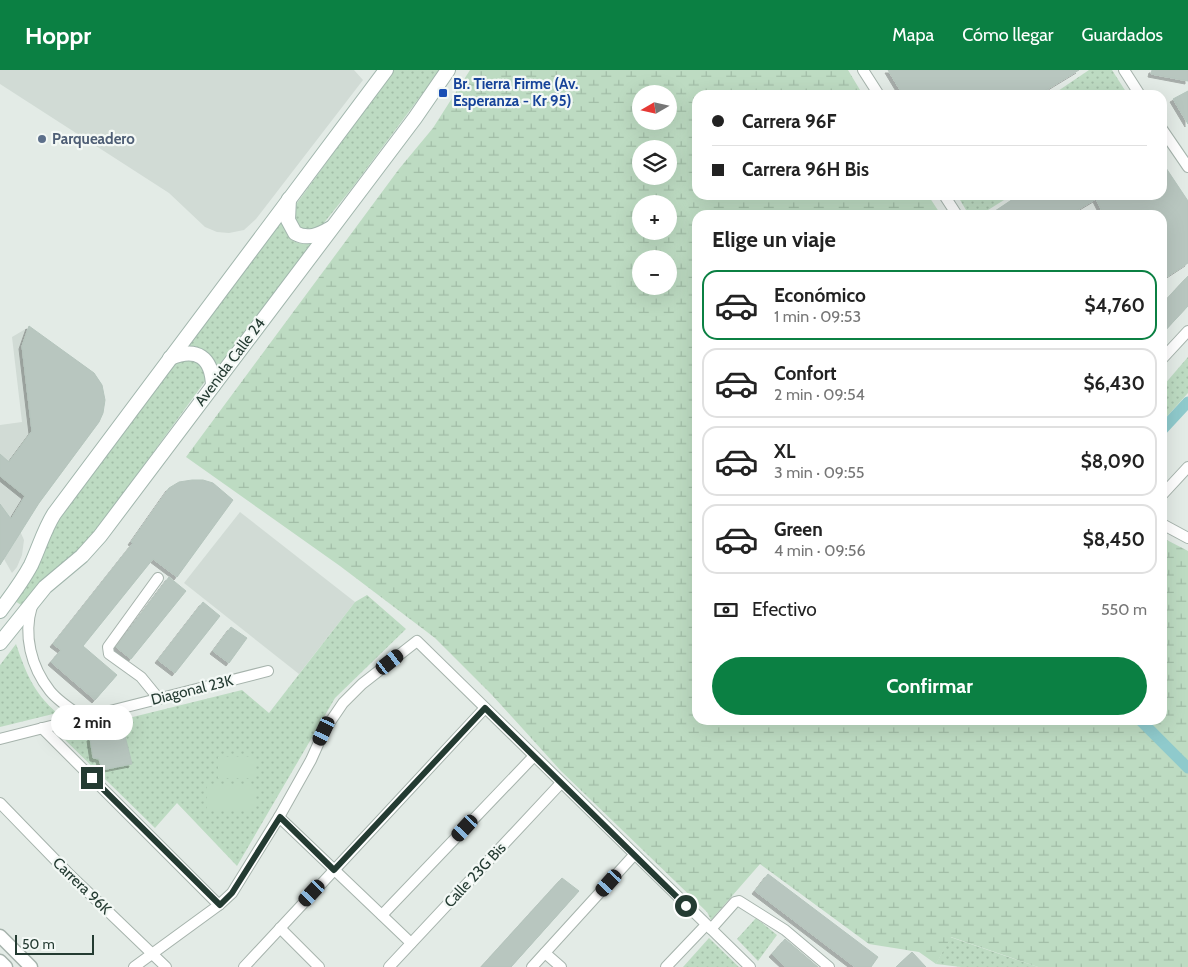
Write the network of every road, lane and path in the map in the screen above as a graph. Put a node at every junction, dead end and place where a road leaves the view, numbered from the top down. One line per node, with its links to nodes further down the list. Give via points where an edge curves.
1 (386, 70): 9 (main road)
2 (448, 70): 10 (main road, Avenida Calle 24)
3 (863, 70): 5 (street)
4 (1124, 70): 6 (street)
5 (876, 90)
6 (1137, 90)
7 (1167, 136): 8 (street)
8 (1188, 167)
9 (289, 199): 10 (main road, via 288,220 295,233 307,237); 13 (main road)
10 (332, 227): 14 (main road, Avenida Calle 24)
11 (1188, 330): 12 (street)
12 (1167, 353)
13 (170, 358): 14 (main road, via 184,354 200,356 211,368); 21 (main road, via 54,514 23,579)
14 (213, 386): 20 (main road, Avenida Calle 24, via 95,543)
15 (1188, 467): 16 (street)
16 (1167, 490)
17 (1167, 527): 18 (street)
18 (1188, 538)
19 (158, 578): 24 (street, via 108,650 141,677)
20 (35, 598): 22 (main road, Avenida Calle 24); 26 (street, via 28,627 33,660 50,691)
21 (0, 611)
22 (0, 643)
23 (268, 671): 24 (street, Diagonal 23K)
24 (160, 699): 26 (street, Diagonal 23K)
25 (485, 708): 29 (street); 32 (street, via 417,641 343,703 324,731); 34 (street)
26 (84, 718): 27 (street, Diagonal 23K)
27 (42, 728): 28 (street, Diagonal 23K); 35 (street)
28 (0, 739)
29 (534, 756): 30 (street); 36 (street)
30 (561, 783): 33 (street); 40 (street, Calle 23G Bis)
31 (0, 803): 42 (street, Carrera 96K)
32 (280, 817): 34 (street); 35 (street, via 232,893)
33 (634, 855): 37 (street); 41 (street)
34 (334, 870): 36 (street); 38 (street)
35 (220, 905): 42 (street)
36 (382, 915): 40 (street)
37 (708, 927): 53 (street); 54 (street); 55 (street, via 739,901 785,930)
38 (280, 928): 48 (street); 49 (street)
39 (0, 936): 45 (street)
40 (411, 943): 50 (street, Calle 23G Bis)
41 (545, 953): 51 (street); 52 (street)
42 (152, 954): 46 (street); 47 (street, Carrera 96K)
43 (0, 960): 44 (street)
44 (6, 967)
45 (31, 967)
46 (134, 967)
47 (166, 967)
48 (244, 967)
49 (319, 967)
50 (389, 967)
51 (532, 967)
52 (561, 967)
53 (666, 967)
54 (750, 967)
55 (829, 967)

